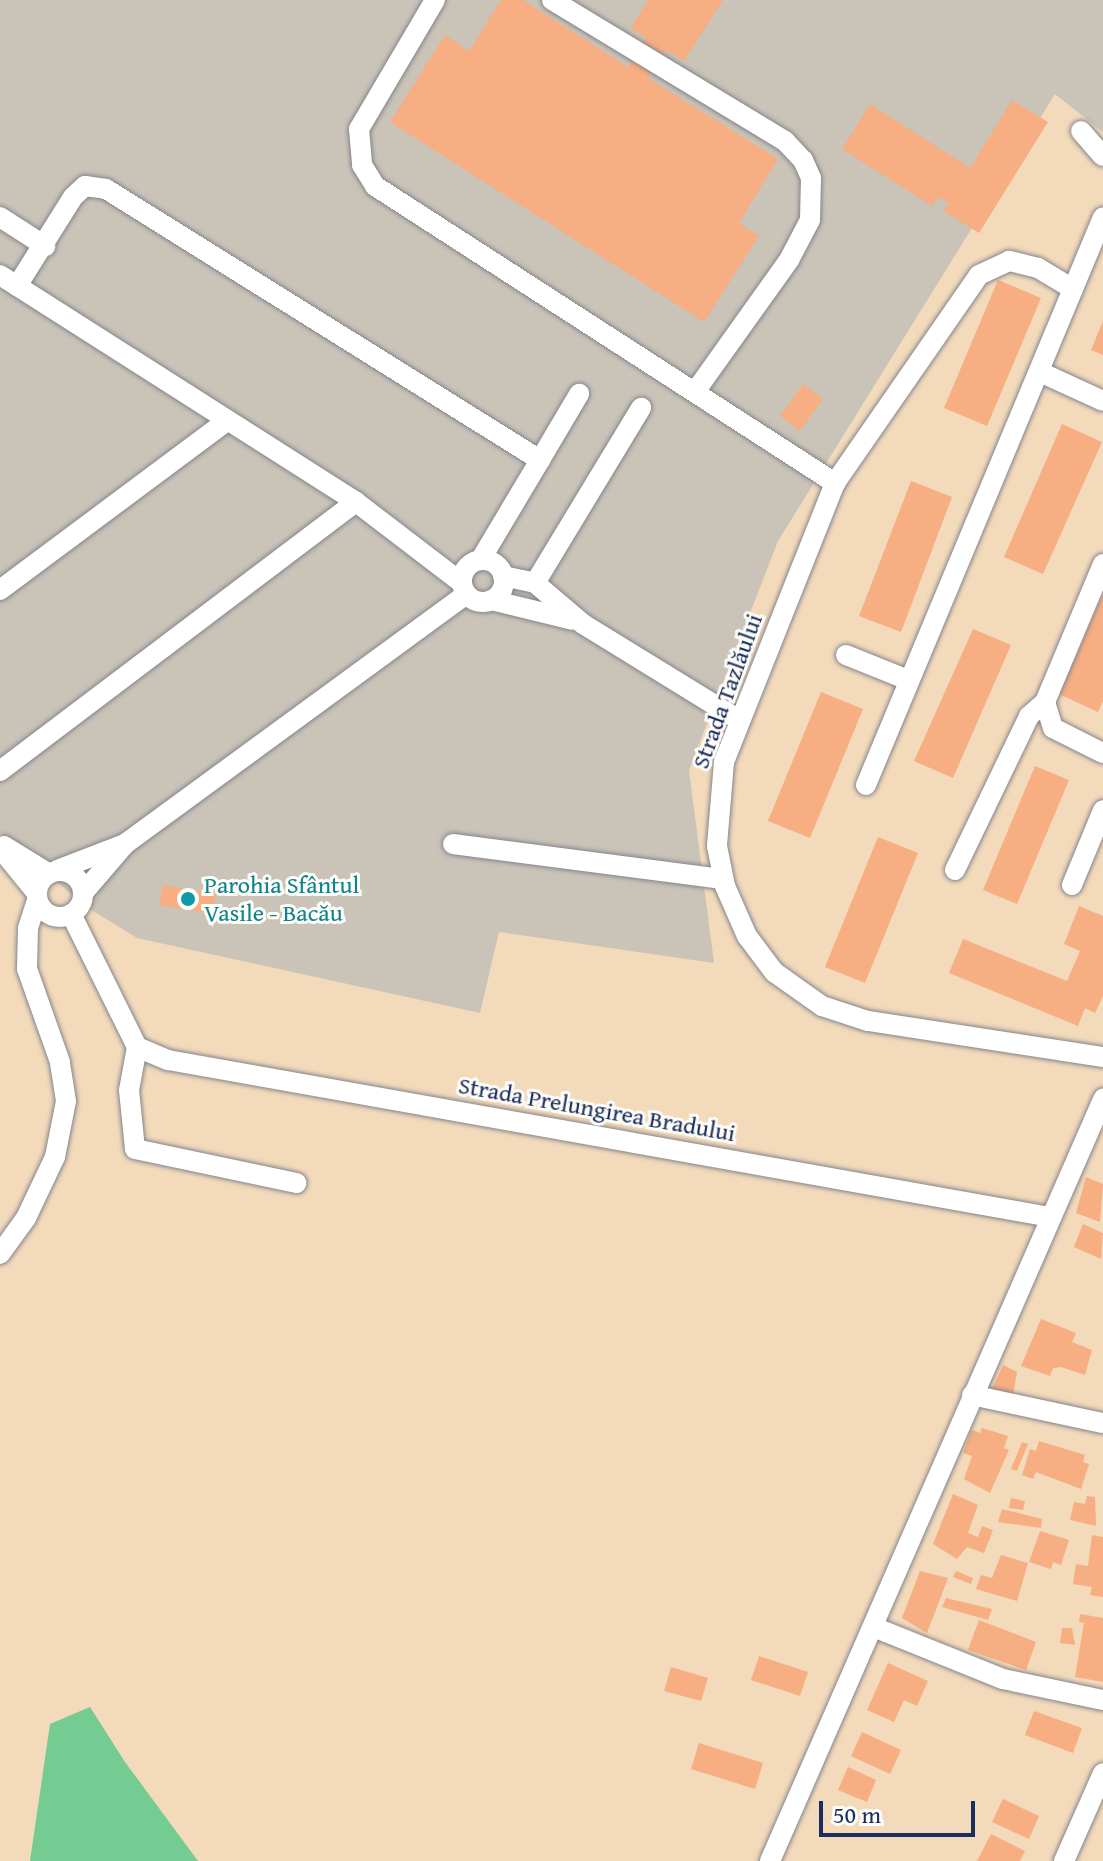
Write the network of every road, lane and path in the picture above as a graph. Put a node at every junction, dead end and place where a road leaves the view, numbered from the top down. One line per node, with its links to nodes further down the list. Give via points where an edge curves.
1 (435, 0): 11 (street, via 359,129 362,165 375,186)
2 (552, 0): 11 (street, via 785,141 811,178 810,220 789,260)
3 (1081, 131): 4 (street)
4 (1103, 156)
5 (0, 217): 7 (street)
6 (1103, 217): 9 (street)
7 (45, 246): 8 (street); 16 (street, via 73,197 85,186 106,189)
8 (8, 280): 15 (street)
9 (1073, 289): 10 (street); 17 (street, Strada Tazlăului, via 1038,268 1009,261 979,275)
10 (1040, 372): 13 (street); 25 (street)
11 (695, 392): 17 (street)
12 (579, 394): 16 (street)
13 (1103, 401)
14 (641, 408): 21 (street)
15 (227, 421): 18 (street); 22 (street)
16 (540, 460): 20 (street)
17 (835, 483): 27 (street, Strada Tazlăului)
18 (356, 502): 20 (street, via 418,547); 29 (street)
19 (1103, 564): 26 (street)
20 (479, 574): 21 (street); 23 (street, via 491,600); 32 (street)
21 (535, 583): 23 (street)
22 (0, 590)
23 (583, 624): 27 (street)
24 (846, 655): 25 (street)
25 (908, 680): 30 (street)
26 (1045, 702): 28 (street, via 1053,728); 35 (street, via 1029,716)
27 (739, 720): 37 (street, Strada Tazlăului, via 724,762 716,809)
28 (1103, 753)
29 (0, 771)
30 (866, 785)
31 (1103, 810): 38 (street)
32 (125, 844): 36 (street); 39 (street)
33 (453, 844): 37 (street)
34 (0, 846): 36 (street); 40 (street)
35 (955, 870)
36 (53, 872): 39 (street, via 75,876); 40 (street)
37 (723, 879): 43 (street, Strada Tazlăului, via 747,936 774,972 822,1006 868,1021)
38 (1072, 885)
39 (83, 893): 41 (street)
40 (41, 902): 41 (street); 48 (street, via 28,928 29,986 60,1062 66,1101 55,1157 26,1218)
41 (71, 914): 42 (street)
42 (137, 1047): 46 (street, via 129,1090 135,1149); 47 (street, Strada Prelungirea Bradului, via 168,1060)
43 (1103, 1057)
44 (1103, 1099): 45 (street)
45 (1096, 1134): 47 (street)
46 (296, 1183)
47 (1050, 1217): 49 (street)
48 (0, 1254)
49 (972, 1395): 50 (street); 51 (street)
50 (1103, 1423)
51 (876, 1628): 52 (street, via 1003,1679); 54 (street)
52 (1103, 1700)
53 (1103, 1773): 55 (street)
54 (770, 1861)
55 (1064, 1861)

